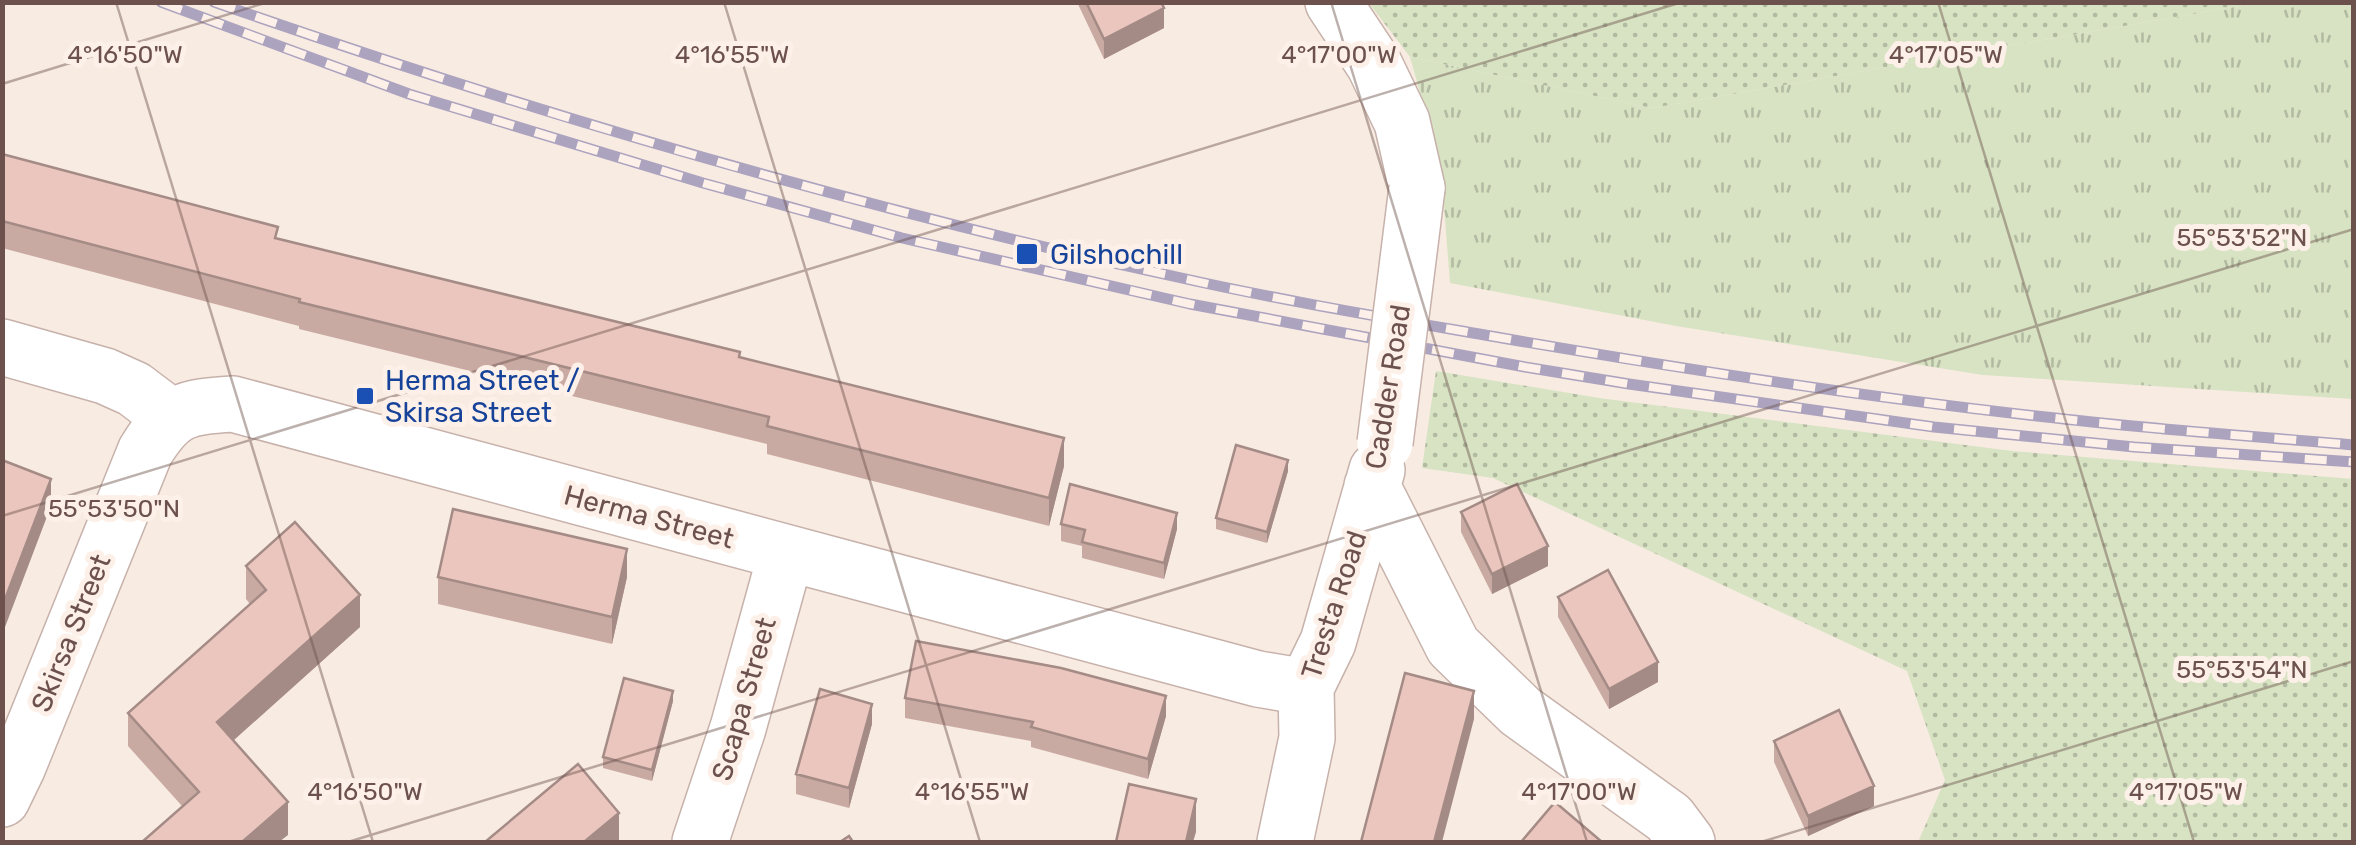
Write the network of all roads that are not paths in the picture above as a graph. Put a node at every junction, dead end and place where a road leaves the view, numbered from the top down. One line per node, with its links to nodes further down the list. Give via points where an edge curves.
1 (1333, 2): 4 (street, Cadder Road, bridge, via 1402,122 1417,188)
2 (2, 347): 3 (street, via 105,376)
3 (171, 417): 5 (street, Herma Street, via 233,404); 7 (street, Skirsa Street, via 135,472)
4 (1378, 464): 6 (street, Tresta Road, via 1328,642); 10 (street, Cadder Road, via 1453,646 1520,710 1669,818)
5 (786, 554): 6 (street, Herma Street, via 1258,680); 8 (street, Scapa Street)
6 (1306, 686): 9 (street, Tresta Road, via 1307,738)
7 (2, 800)
8 (700, 842)
9 (1284, 842)
10 (1686, 842)

